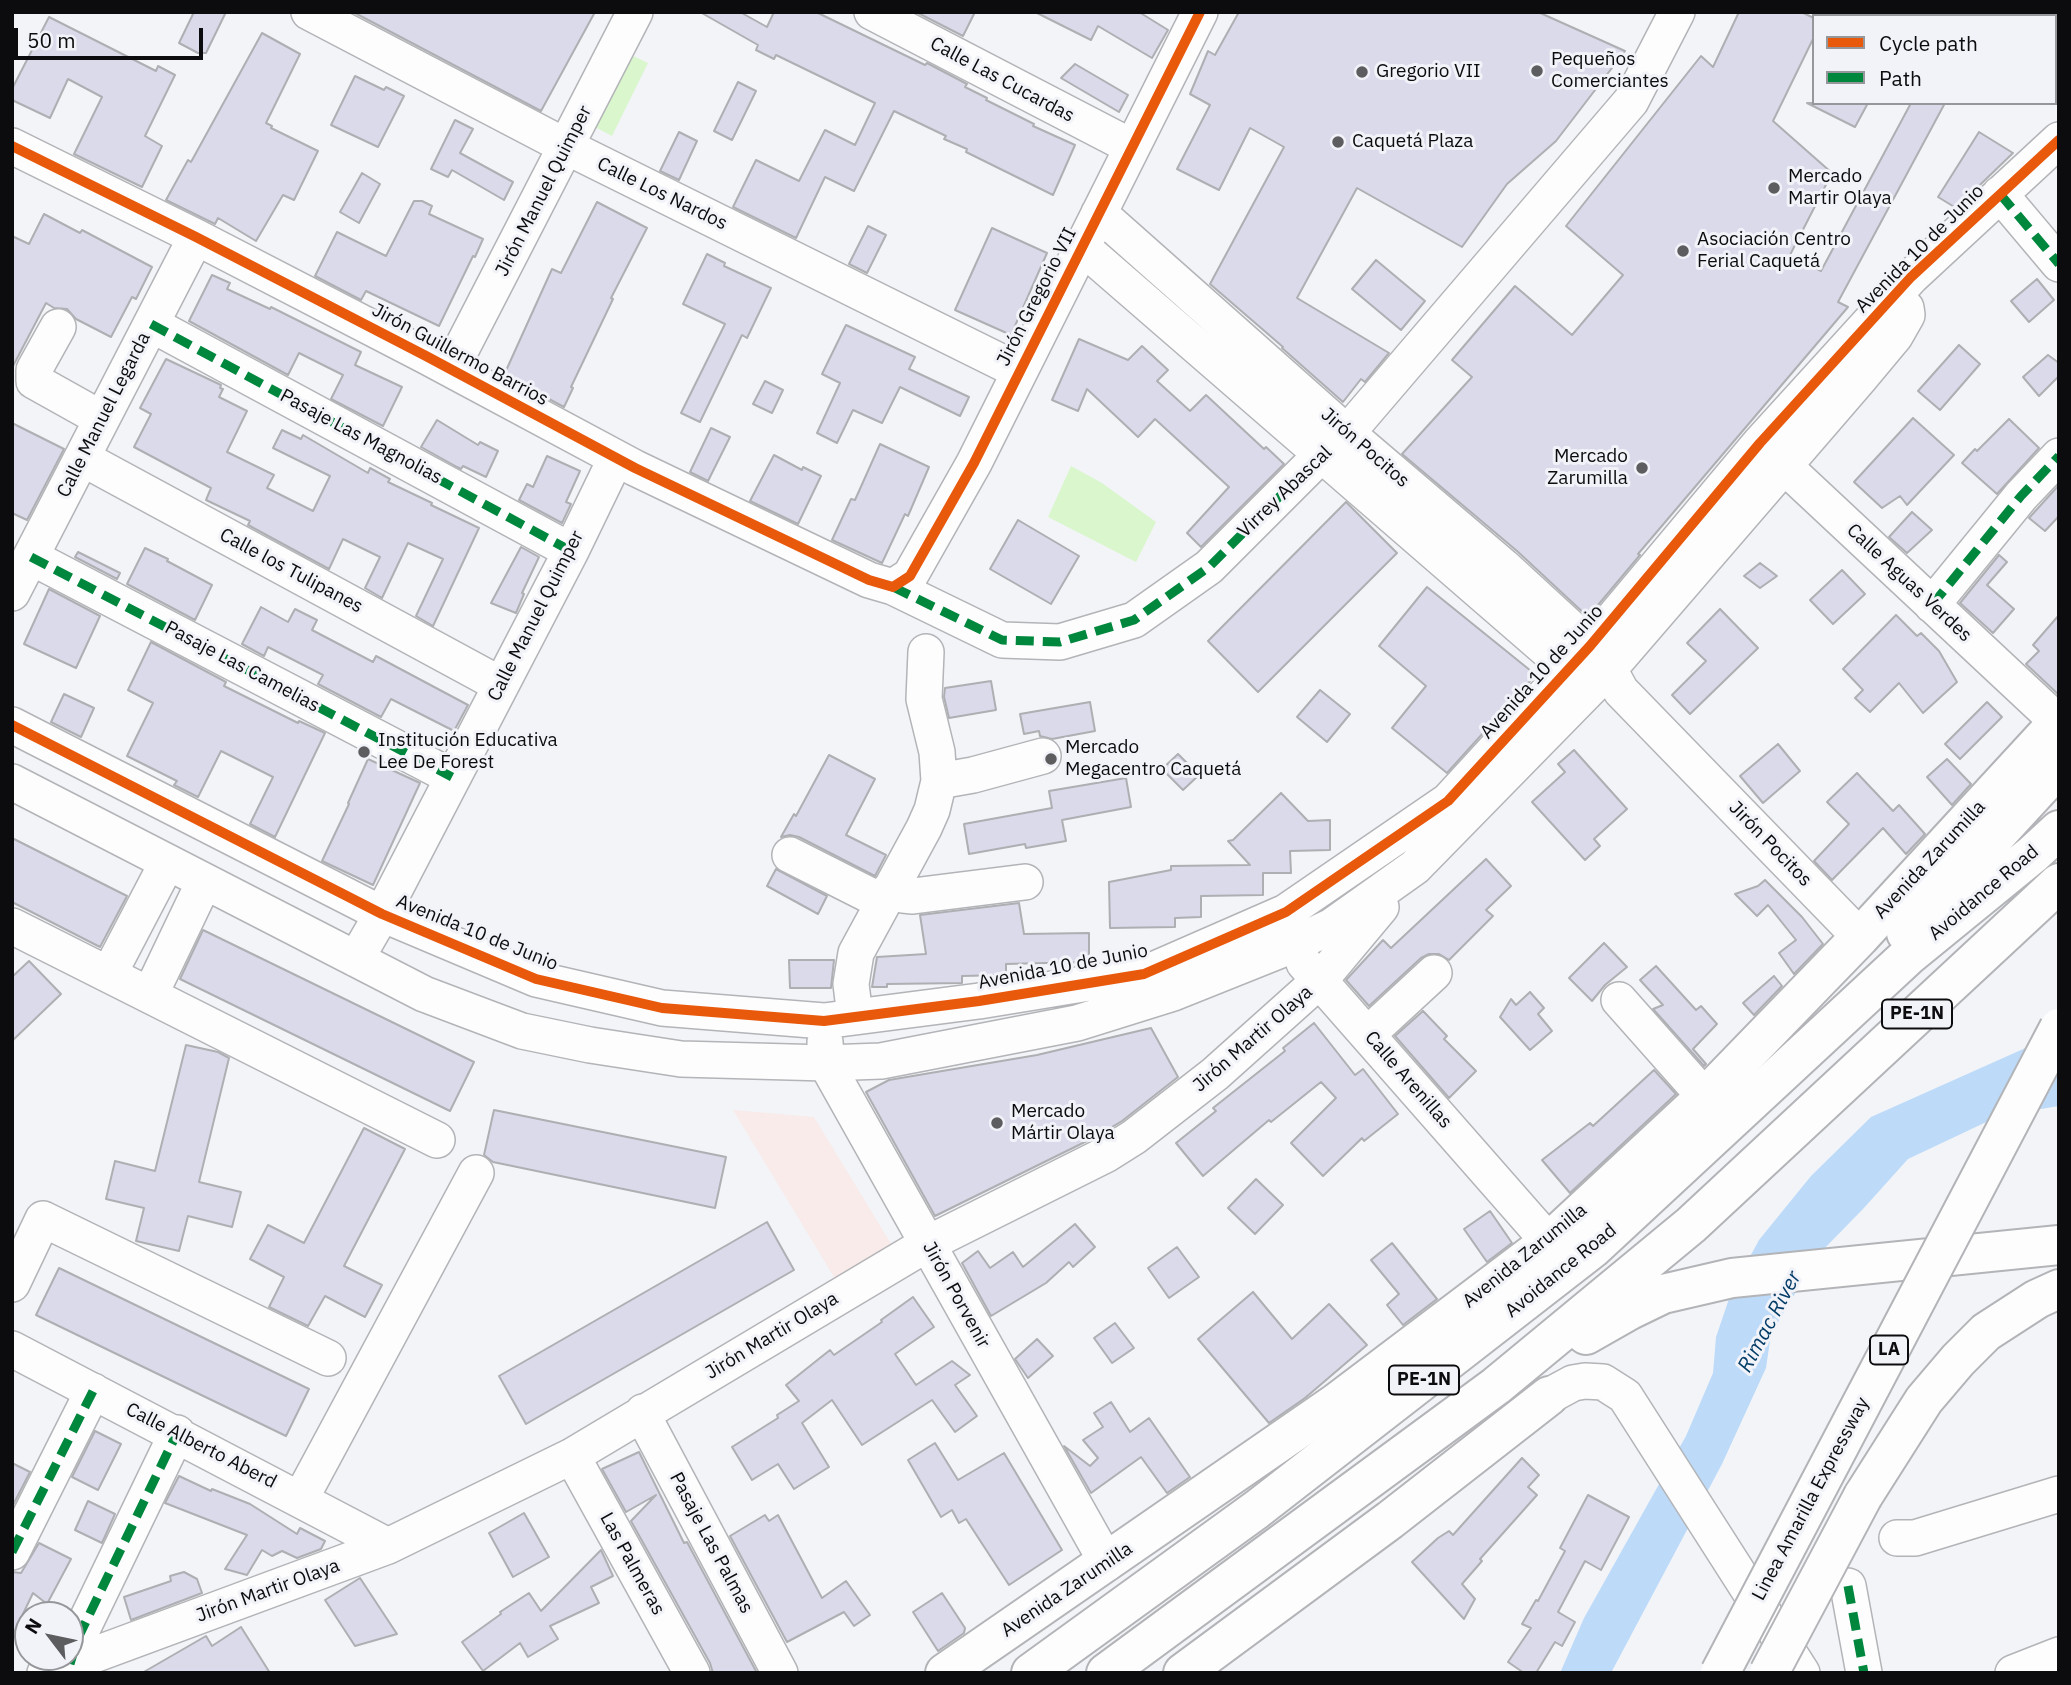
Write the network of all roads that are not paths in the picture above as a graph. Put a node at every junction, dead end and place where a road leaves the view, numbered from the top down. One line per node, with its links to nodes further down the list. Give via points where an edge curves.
1 (309, 12): 8 (street, Calle Los Nardos)
2 (635, 12): 8 (street, Jirón Manuel Quimper)
3 (872, 12): 9 (street, Calle Las Cucardas)
4 (1200, 12): 9 (street, Jirón Gregorio VII)
5 (1677, 12): 21 (street, Virrey Abascal, via 1631,101)
6 (2059, 140): 10 (street, Avenida 10 de Junio)
7 (12, 146): 12 (street, Jirón Guillermo Barrios)
8 (567, 147): 18 (street, Jirón Manuel Quimper); 19 (street, Calle Los Nardos)
9 (1132, 147): 11 (street, Jirón Gregorio VII)
10 (2000, 194): 14 (street); 15 (street, Avenida 10 de Junio)
11 (1099, 213): 13 (street, Jirón Gregorio VII); 21 (street, Jirón Pocitos)
12 (196, 237): 16 (street, Calle Manuel Legarda); 18 (street, Jirón Guillermo Barrios)
13 (1082, 247): 19 (street, Jirón Gregorio VII); 21 (street, Jirón Pocitos)
14 (2059, 264)
15 (1894, 296): 22 (street, Avenida 10 de Junio); 26 (street, Avenida 10 de Junio, via 1907,311 1895,335)
16 (151, 324): 20 (street, Calle Manuel Legarda); 27 (street, Pasaje Las Magnolias)
17 (58, 327): 20 (street, via 34,370 34,381)
18 (451, 369): 25 (street, Jirón Guillermo Barrios)
19 (1019, 371): 29 (street, Jirón Gregorio VII, via 910,576)
20 (102, 419): 24 (street, Calle Manuel Legarda)
21 (1335, 443): 29 (street, Virrey Abascal, via 1209,567 1134,620 1060,642 1002,640); 33 (street, Jirón Pocitos)
22 (1760, 443): 26 (street, Calle Aguas Verdes); 33 (street, Avenida 10 de Junio)
23 (2059, 456): 31 (street)
24 (82, 458): 28 (street, Calle Manuel Legarda); 34 (street, Calle los Tulipanes)
25 (616, 458): 27 (street, Calle Manuel Quimper); 29 (street, Jirón Guillermo Barrios, via 869,580)
26 (1785, 467): 31 (street, Calle Aguas Verdes); 33 (street, Avenida 10 de Junio)
27 (571, 551): 34 (street, Calle Manuel Quimper)
28 (31, 557): 30 (street, Calle Manuel Legarda); 39 (street, Pasaje Las Camelias)
29 (893, 587)
30 (12, 593)
31 (1932, 605): 35 (street, Calle Aguas Verdes)
32 (926, 652): 40 (street, via 924,699)
33 (1597, 672): 45 (street, Avenida 10 de Junio); 51 (street, Avenida 10 de Junio, via 1448,801 1286,912); 53 (street, Jirón Pocitos)
34 (501, 685): 39 (street, Calle Manuel Quimper)
35 (2058, 722): 53 (main road, Avenida Zarumilla)
36 (12, 724): 50 (street, Avenida 10 de Junio)
37 (1043, 756): 40 (street)
38 (2059, 767): 66 (main road, via 1876,966)
39 (452, 777): 50 (street, Calle Manuel Quimper)
40 (939, 781): 49 (street, Jirón Porvenir, via 924,828)
41 (12, 782): 44 (street, Avenida 10 de Junio)
42 (2059, 830): 66 (main road, Avoidance Road / PE-1N, via 1908,957)
43 (790, 855): 49 (street)
44 (167, 863): 46 (street, Avenida 10 de Junio); 57 (street)
45 (1415, 866): 54 (street, Avenida 10 de Junio, via 1332,926); 59 (street, Jirón Martir Olaya)
46 (204, 882): 55 (street, Avenida 10 de Junio); 60 (street)
47 (1025, 882): 49 (street, via 913,896)
48 (2059, 883): 78 (main road, PE-1N, via 1691,1225)
49 (886, 895): 62 (street, Jirón Porvenir, via 862,940)
50 (382, 914): 55 (street, Calle Manuel Quimper); 58 (street, Avenida 10 de Junio)
51 (1264, 921): 54 (street, Calle Arenillas); 62 (street, Avenida 10 de Junio, via 1144,974)
52 (12, 926): 57 (street)
53 (1860, 937): 68 (main road, Avenida Zarumilla)
54 (1288, 947): 59 (street, Calle Arenillas); 67 (street, Avenida 10 de Junio, via 1173,993 1077,1023 881,1061)
55 (356, 959): 64 (street, Avenida 10 de Junio, via 424,994)
56 (1434, 973): 65 (street)
57 (109, 974): 60 (street)
58 (536, 979): 62 (street, Avenida 10 de Junio, via 662,1007); 64 (street)
59 (1320, 980): 65 (street, Calle Arenillas); 72 (street, Jirón Martir Olaya, via 1215,1074 1134,1137)
60 (150, 995): 69 (street)
61 (1619, 1000): 68 (street)
62 (840, 1019): 67 (street, Jirón Porvenir)
63 (2059, 1028): 100 (main road, Linea Amarilla Expressway / LA, bridge)
64 (522, 1031): 67 (street, Avenida 10 de Junio, via 681,1059)
65 (1368, 1034): 71 (street, Calle Arenillas)
66 (1796, 1061): 97 (main road, Avoidance Road / PE-1N, via 1592,1249 1256,1510)
67 (826, 1063): 72 (street, Jirón Porvenir)
68 (1705, 1097): 71 (main road, Avenida Zarumilla)
69 (437, 1140)
70 (475, 1173): 85 (street)
71 (1549, 1242): 89 (main road, Avenida Zarumilla, via 1336,1403)
72 (927, 1244): 81 (street, Jirón Martir Olaya); 89 (street, Jirón Porvenir)
73 (2059, 1245): 78 (main road, via 1701,1284 1663,1294 1630,1310)
74 (12, 1284): 77 (street, via 43,1219)
75 (2059, 1289): 101 (main road, bridge, via 1986,1332 1924,1400 1863,1496)
76 (12, 1349): 79 (street, Calle Alberto Aberd)
77 (328, 1359)
78 (1496, 1386): 98 (main road, PE-1N)
79 (93, 1391): 82 (street, Calle Alberto Aberd); 88 (street)
80 (1549, 1396): 99 (main road); 102 (street, via 1573,1383 1595,1381 1619,1390)
81 (643, 1412): 83 (street, Jirón Martir Olaya); 95 (street, Pasaje Las Palmas)
82 (177, 1433): 85 (street, Calle Alberto Aberd); 91 (street)
83 (572, 1456): 87 (street, Jirón Martir Olaya); 94 (street, Las Palmeras)
84 (2059, 1493): 86 (street, via 1915,1538)
85 (301, 1498): 87 (street, Calle Alberto Aberd)
86 (1897, 1538)
87 (388, 1546): 93 (street, Jirón Martir Olaya)
88 (12, 1552)
89 (1107, 1563): 96 (main road, Avenida Zarumilla)
90 (1848, 1586): 103 (street)
91 (84, 1626)
92 (2059, 1656): 104 (street)
93 (84, 1658)
94 (687, 1671)
95 (780, 1673)
96 (946, 1673)
97 (1031, 1673)
98 (1106, 1673)
99 (1183, 1673)
100 (1720, 1673)
101 (1769, 1673)
102 (1802, 1673)
103 (1864, 1673)
104 (2013, 1673)

